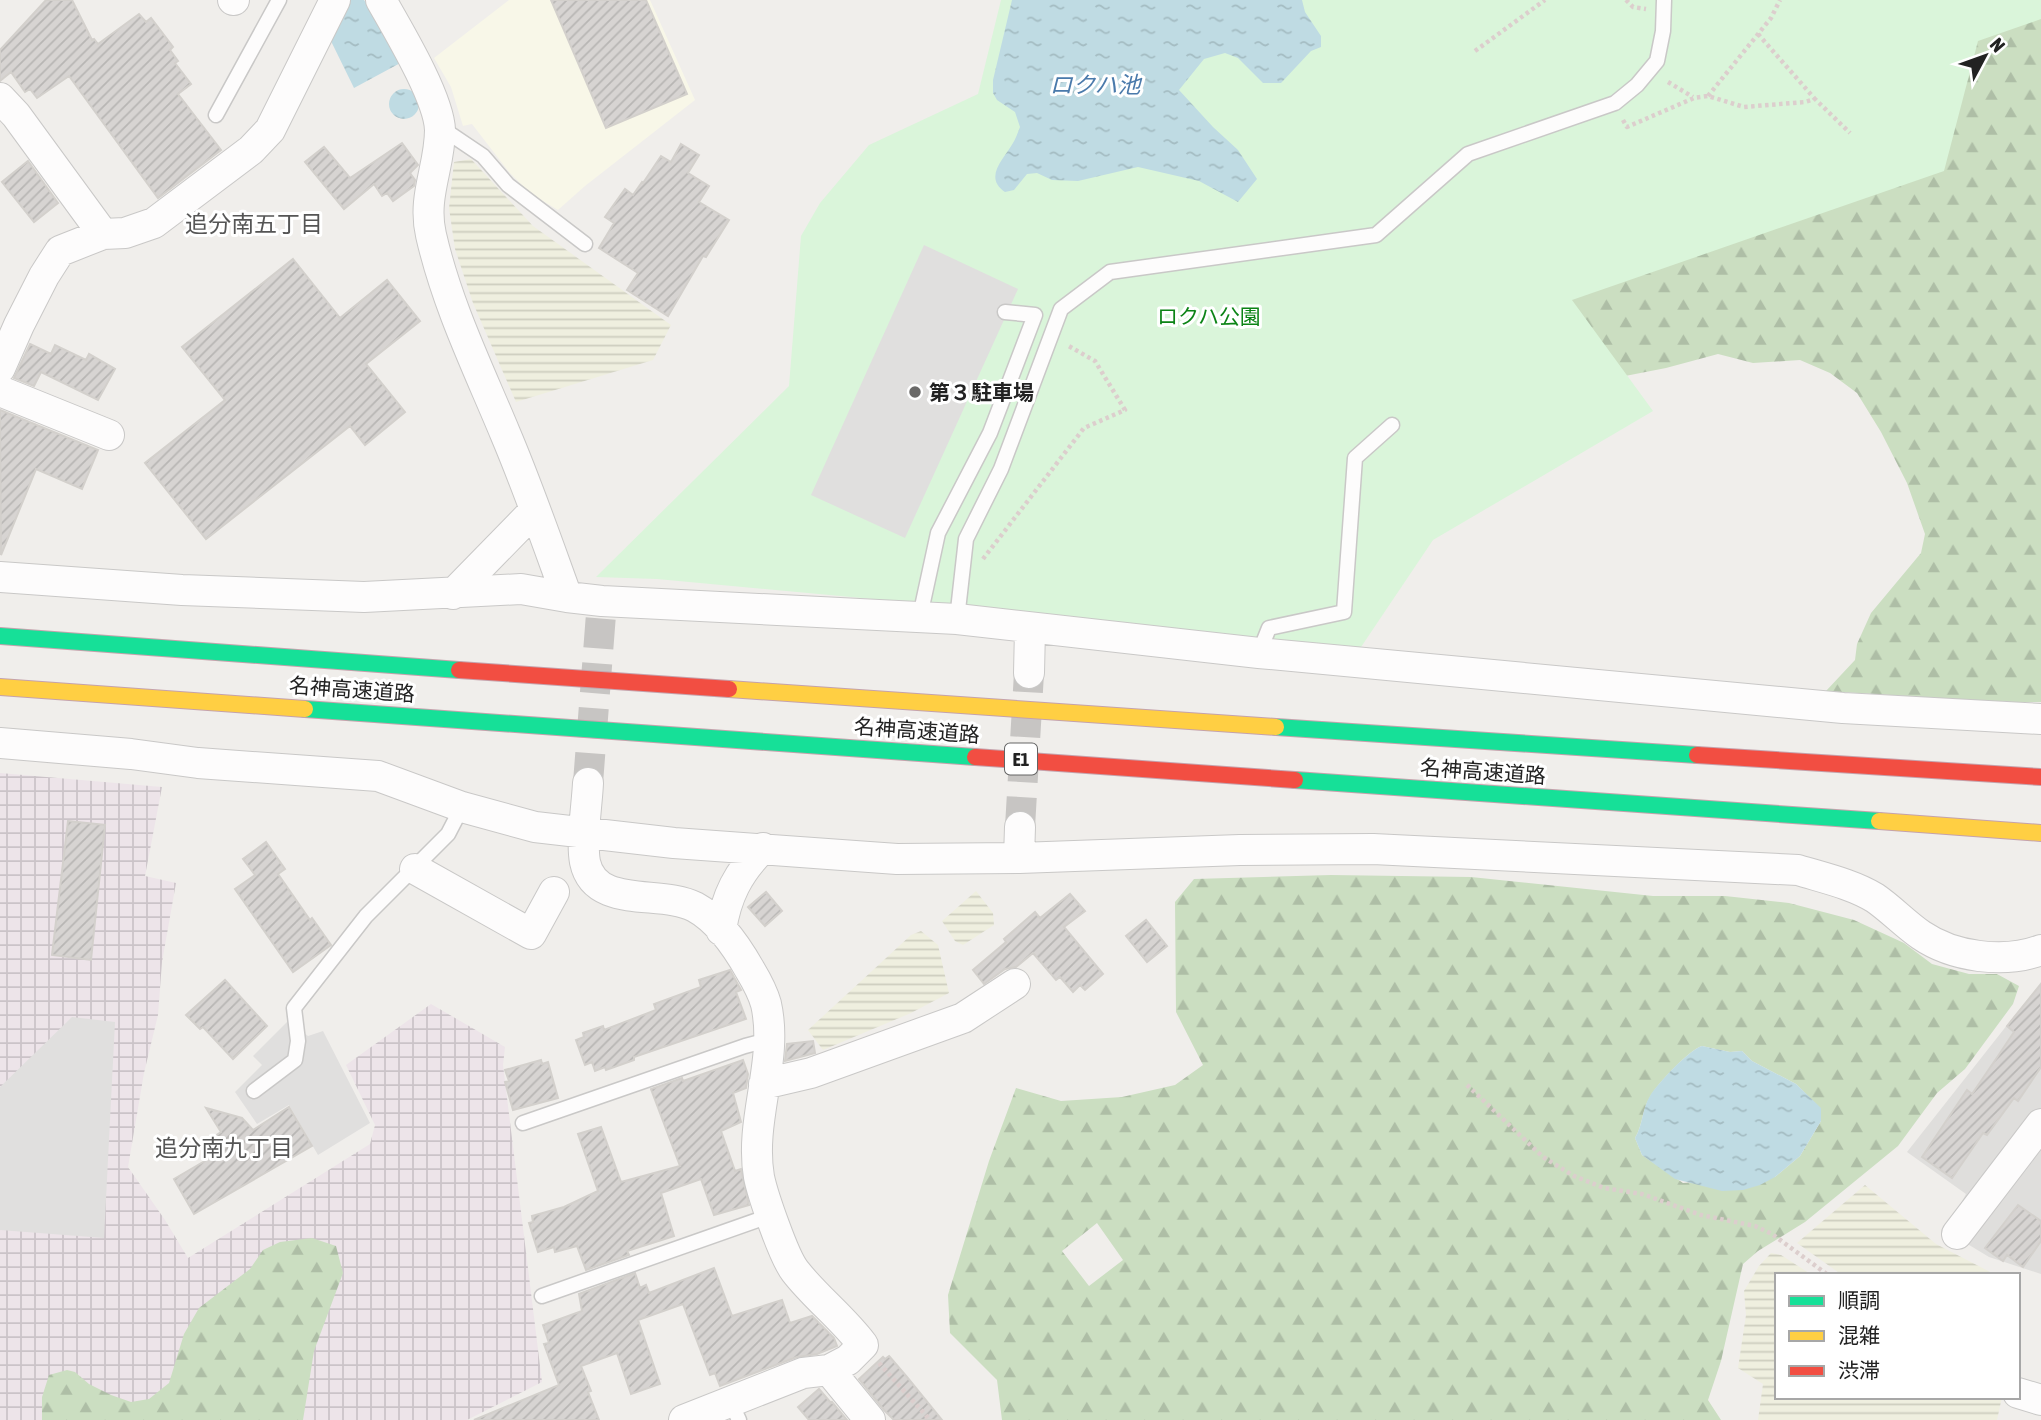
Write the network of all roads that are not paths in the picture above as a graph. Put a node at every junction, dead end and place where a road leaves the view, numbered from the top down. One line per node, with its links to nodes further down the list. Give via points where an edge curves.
1 (279, 0): 6 (lane)
2 (335, 0): 8 (street, via 270,130 251,150 154,223 125,233)
3 (381, 0): 7 (street, via 417,66)
4 (1664, 0): 20 (lane, via 1664,31 1657,61 1615,103 1468,154 1376,235 1110,272 1061,309 1001,469 967,539)
5 (0, 98): 8 (street)
6 (216, 115)
7 (440, 127): 9 (lane, via 483,156 508,185); 15 (street, via 427,205 430,233 457,322)
8 (103, 234): 11 (street, via 60,251)
9 (585, 244)
10 (1005, 312): 19 (lane, via 1035,315 990,433 939,533)
11 (0, 368)
12 (0, 391): 14 (street)
13 (1392, 425): 23 (lane, via 1355,458 1344,612 1269,628)
14 (109, 435)
15 (535, 510): 17 (street); 18 (street)
16 (0, 577): 17 (street, via 364,597)
17 (453, 594): 18 (street, via 521,589)
18 (567, 597): 19 (street)
19 (920, 616): 20 (street)
20 (957, 619): 21 (street)
21 (1030, 629): 23 (street); 24 (street)
22 (0, 636): 28 (highway, 名神高速道路, via 1039,712)
23 (1258, 653): 26 (street, via 1843,708)
24 (1029, 673)
25 (0, 687): 33 (highway, 名神高速道路 / E1)
26 (2041, 719)
27 (0, 743): 30 (street, via 378,776)
28 (2041, 778)
29 (588, 783): 32 (street)
30 (463, 807): 32 (street, via 536,827); 36 (lane, via 448,834)
31 (1020, 827): 35 (street)
32 (585, 832): 34 (street); 38 (street, via 585,862 599,886 616,894 682,902 707,915)
33 (2041, 833)
34 (763, 848): 35 (street, via 897,859); 38 (street, via 736,881)
35 (1019, 858): 39 (street, via 1373,849 1798,870 1874,898 1948,950 1982,957)
36 (415, 869): 37 (street, via 531,934); 43 (lane, via 366,916 294,1008 295,1060)
37 (554, 892)
38 (721, 930): 41 (street, via 766,1003)
39 (2040, 954)
40 (1015, 984): 42 (street, via 963,1018 811,1073)
41 (768, 1040): 42 (street); 44 (lane)
42 (764, 1084): 46 (street, via 757,1157)
43 (254, 1091)
44 (523, 1123)
45 (2041, 1124): 47 (street)
46 (772, 1215): 48 (lane); 49 (street, via 793,1268 863,1345)
47 (1957, 1234)
48 (542, 1296)
49 (829, 1370): 52 (street, via 803,1373); 54 (street)
50 (2020, 1394): 51 (street)
51 (2041, 1400)
52 (735, 1411): 53 (street)
53 (684, 1420)
54 (870, 1420)

